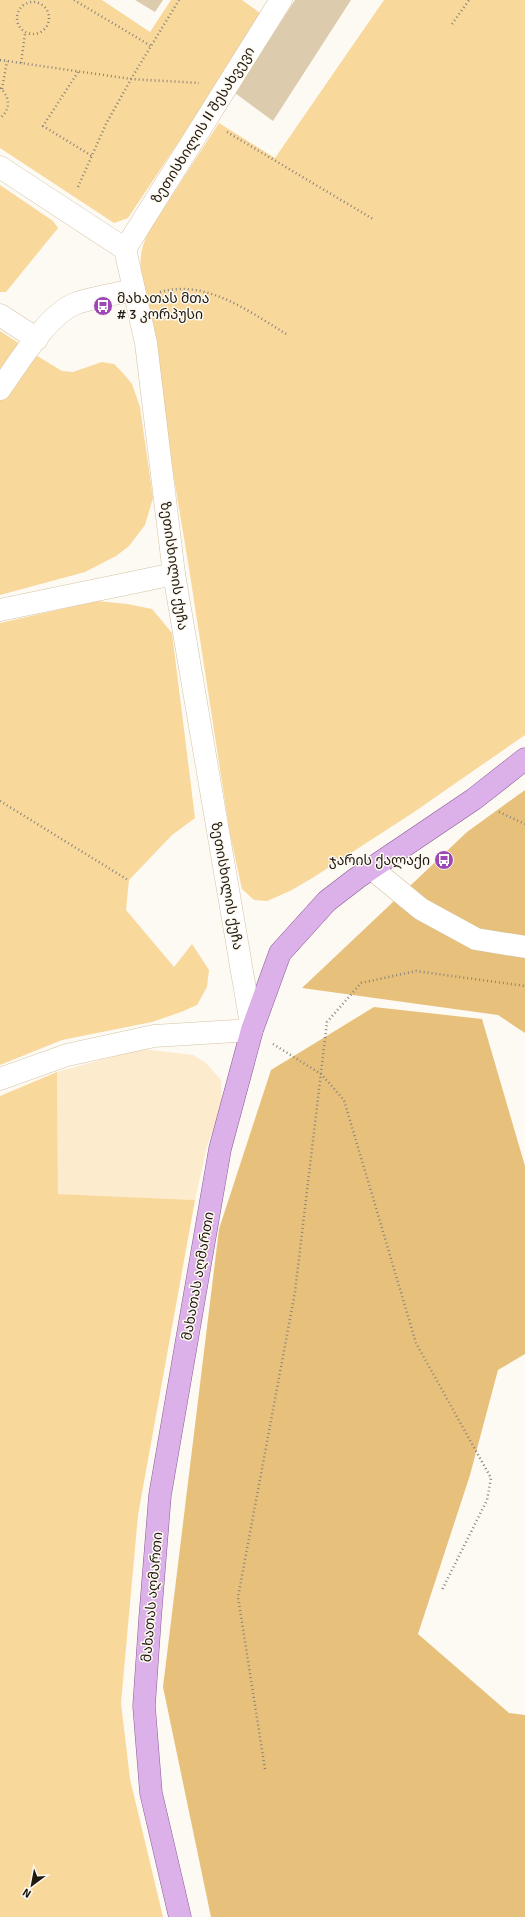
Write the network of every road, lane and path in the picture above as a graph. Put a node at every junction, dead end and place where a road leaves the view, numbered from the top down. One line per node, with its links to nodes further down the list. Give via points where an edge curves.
1 (74, 0): 7 (path)
2 (179, 0): 7 (path)
3 (469, 0): 5 (path)
4 (274, 3): 13 (street, ზეთისხილის II შესახვევი)
5 (452, 24)
6 (25, 34): 6 (path, via 42,32 48,23 48,12 41,4 31,1 18,10 16,20); 10 (path)
7 (151, 46): 12 (path)
8 (0, 60): 9 (path)
9 (7, 61): 10 (path); 14 (path)
10 (21, 63): 11 (path)
11 (78, 72): 12 (path); 17 (path, via 43,126)
12 (131, 79): 13 (path); 17 (path)
13 (227, 85): 16 (street, ზეთისხილის II შესახვევი)
14 (1, 89): 15 (path, via 8,99 8,105)
15 (0, 118)
16 (206, 120): 20 (path); 21 (street, ზეთისხილის II შესახვევი)
17 (92, 156): 19 (path)
18 (0, 167): 19 (street)
19 (69, 212): 21 (street)
20 (373, 219)
21 (125, 249): 22 (street, ზეთისხილის ქუჩა)
22 (135, 296): 24 (path, via 189,289 222,296); 25 (street, via 76,303 62,311 44,328); 27 (street, ზეთისხილის ქუჩა, via 146,343)
23 (0, 315): 25 (street)
24 (288, 335)
25 (37, 339): 26 (street)
26 (0, 389)
27 (174, 574): 28 (street); 35 (street, ზეთისხილის ქუჩა)
28 (0, 610)
29 (525, 759): 31 (main road, მახათას აღმართი, via 474,799)
30 (0, 801): 32 (path)
31 (371, 868): 33 (street, via 421,909 476,939); 35 (main road, მახათას აღმართი, via 327,901 280,954)
32 (128, 880)
33 (525, 947)
34 (525, 986): 36 (path, via 416,971 362,983 327,1022)
35 (252, 1030): 36 (path); 37 (street, via 154,1036 67,1055); 40 (main road, მახათას აღმართი, via 220,1149 160,1495 150,1611 144,1706 151,1793)
36 (321, 1074): 38 (path, via 344,1100 416,1343 491,1478 487,1500); 39 (path, via 295,1292 238,1597)
37 (0, 1079)
38 (442, 1590)
39 (265, 1769)
40 (180, 1917)

